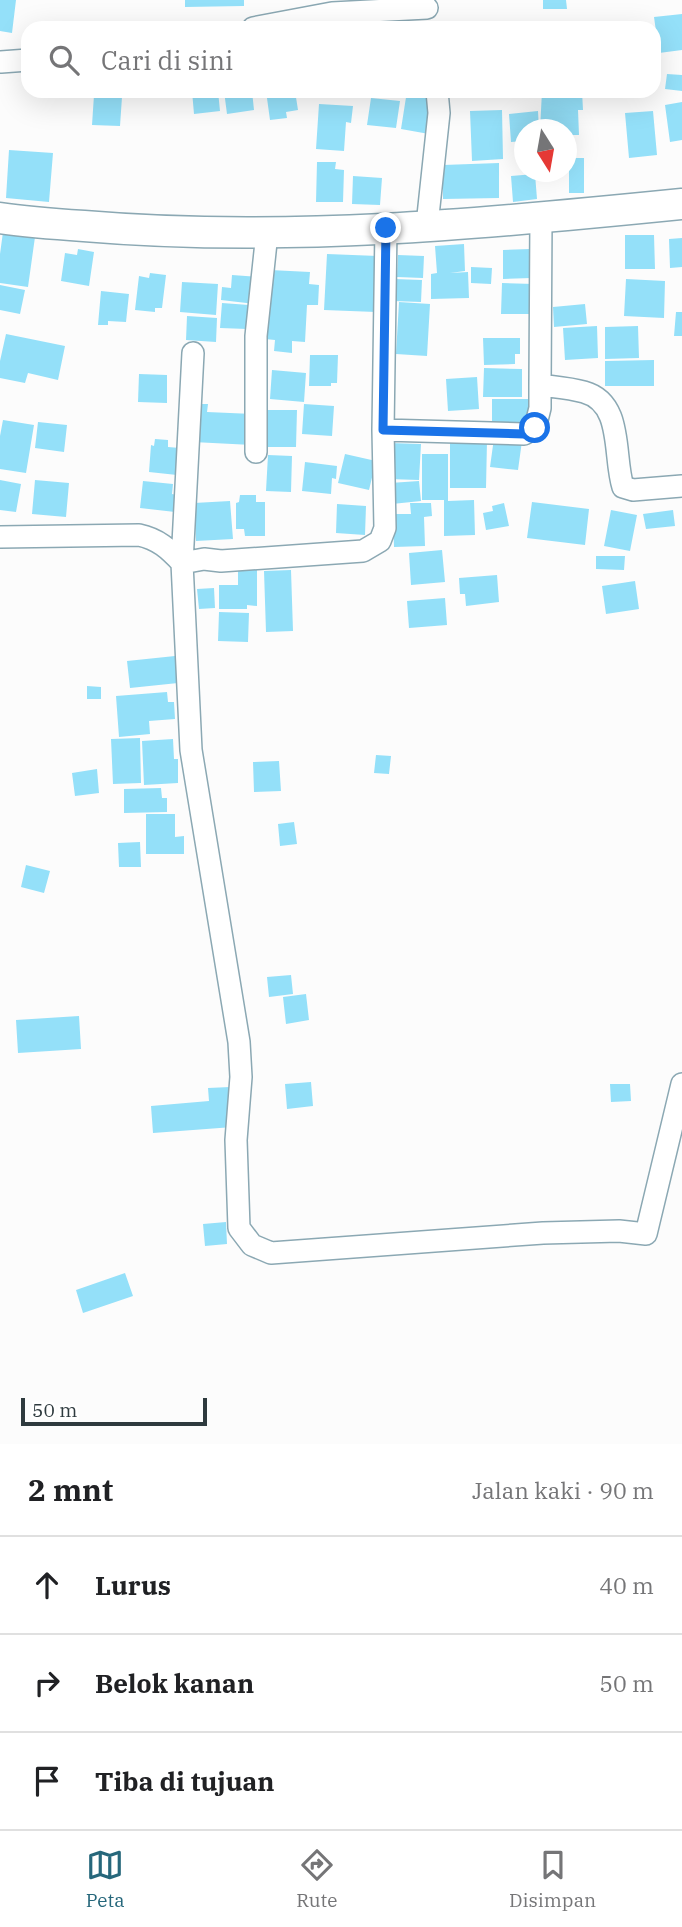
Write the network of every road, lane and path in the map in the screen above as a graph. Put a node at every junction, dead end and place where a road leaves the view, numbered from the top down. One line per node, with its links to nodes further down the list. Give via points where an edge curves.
1 (427, 12): 2 (street, via 332,13)
2 (290, 21)
3 (21, 60): 4 (street)
4 (0, 61): 5 (street)
5 (0, 70)
6 (438, 98): 10 (street)
7 (682, 204): 9 (street)
8 (0, 218): 12 (street, via 155,232)
9 (541, 218): 10 (street); 14 (street)
10 (427, 225): 11 (street)
11 (386, 228): 12 (street); 15 (street)
12 (267, 233): 16 (street, via 256,336)
13 (193, 353): 19 (street)
14 (540, 386): 15 (street, via 535,428 524,434); 17 (street, via 584,392 608,408 624,486 633,490)
15 (383, 430): 19 (street, via 385,528 372,548)
16 (256, 452)
17 (682, 486)
18 (0, 537): 19 (street, via 139,535 167,547)
19 (182, 563): 20 (street, via 191,750 242,1077 236,1140 239,1228 252,1245 271,1253 542,1233 646,1234)
20 (682, 1084)

